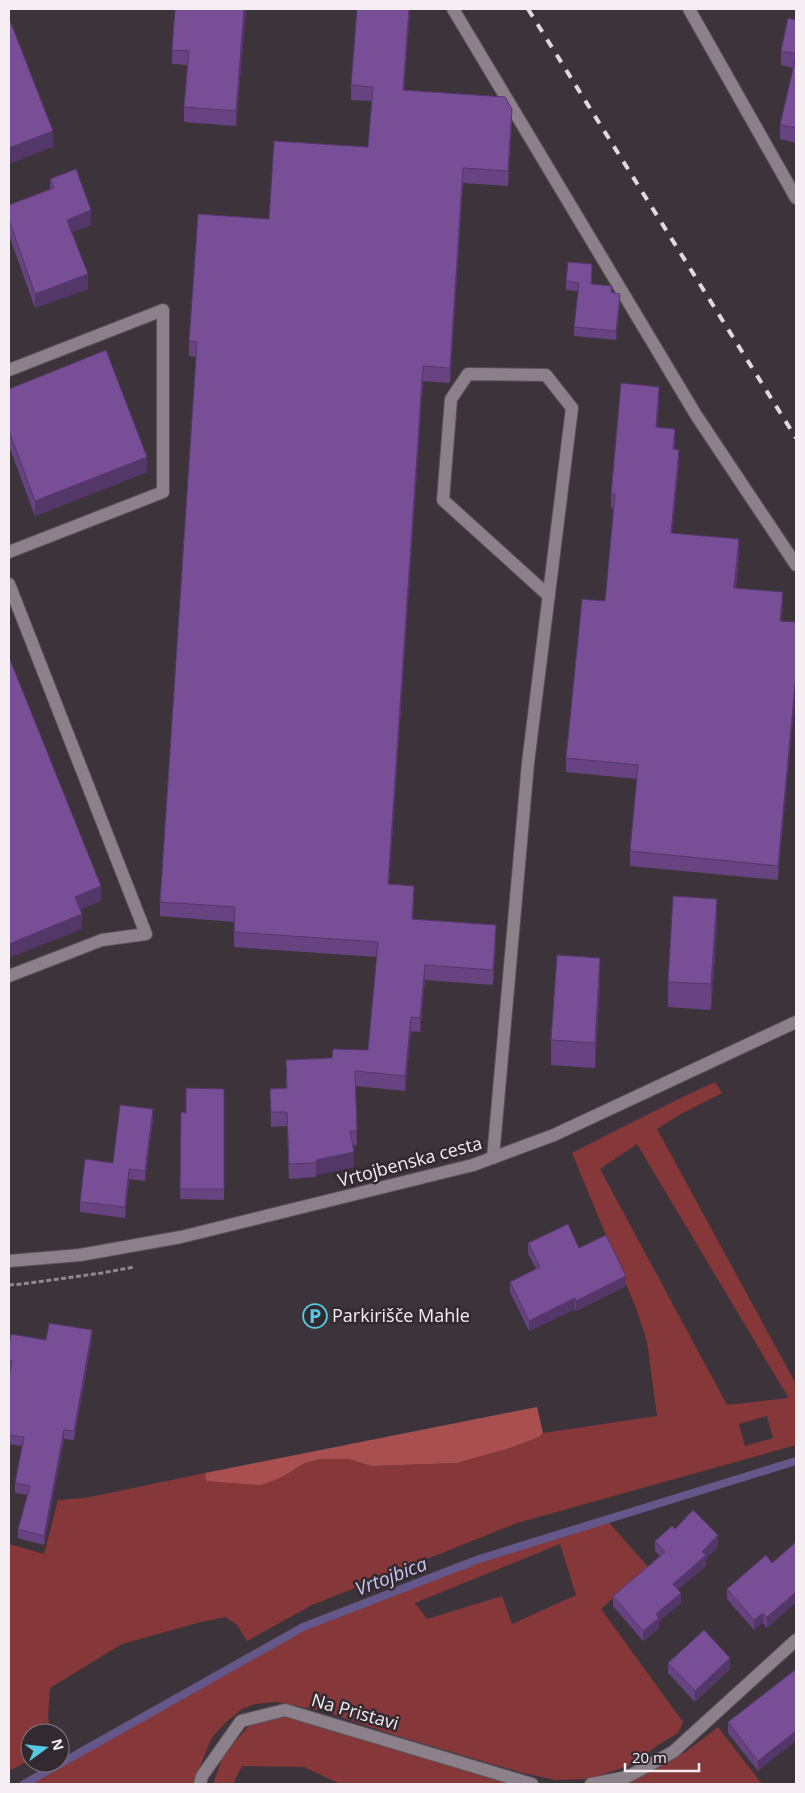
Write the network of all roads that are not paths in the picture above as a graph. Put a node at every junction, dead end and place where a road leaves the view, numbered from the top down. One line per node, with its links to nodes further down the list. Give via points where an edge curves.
1 (453, 9): 6 (street, via 696,415)
2 (689, 9): 3 (street)
3 (796, 198)
4 (9, 370): 5 (street, via 163,310 163,492)
5 (9, 552)
6 (796, 565)
7 (9, 584): 9 (street, via 146,934 102,940)
8 (549, 596): 8 (street, via 572,408 546,375 468,374 451,399 443,500); 11 (street, via 528,763)
9 (9, 976)
10 (796, 1022): 11 (street, Vrtojbenska cesta, via 554,1135)
11 (492, 1158): 12 (street, Vrtojbenska cesta, via 181,1237 80,1255)
12 (9, 1260)
13 (796, 1640): 16 (street, via 673,1752 627,1777)
14 (200, 1784): 15 (street, Na Pristavi, via 202,1776 241,1721 284,1710)
15 (532, 1784)
16 (591, 1784)

